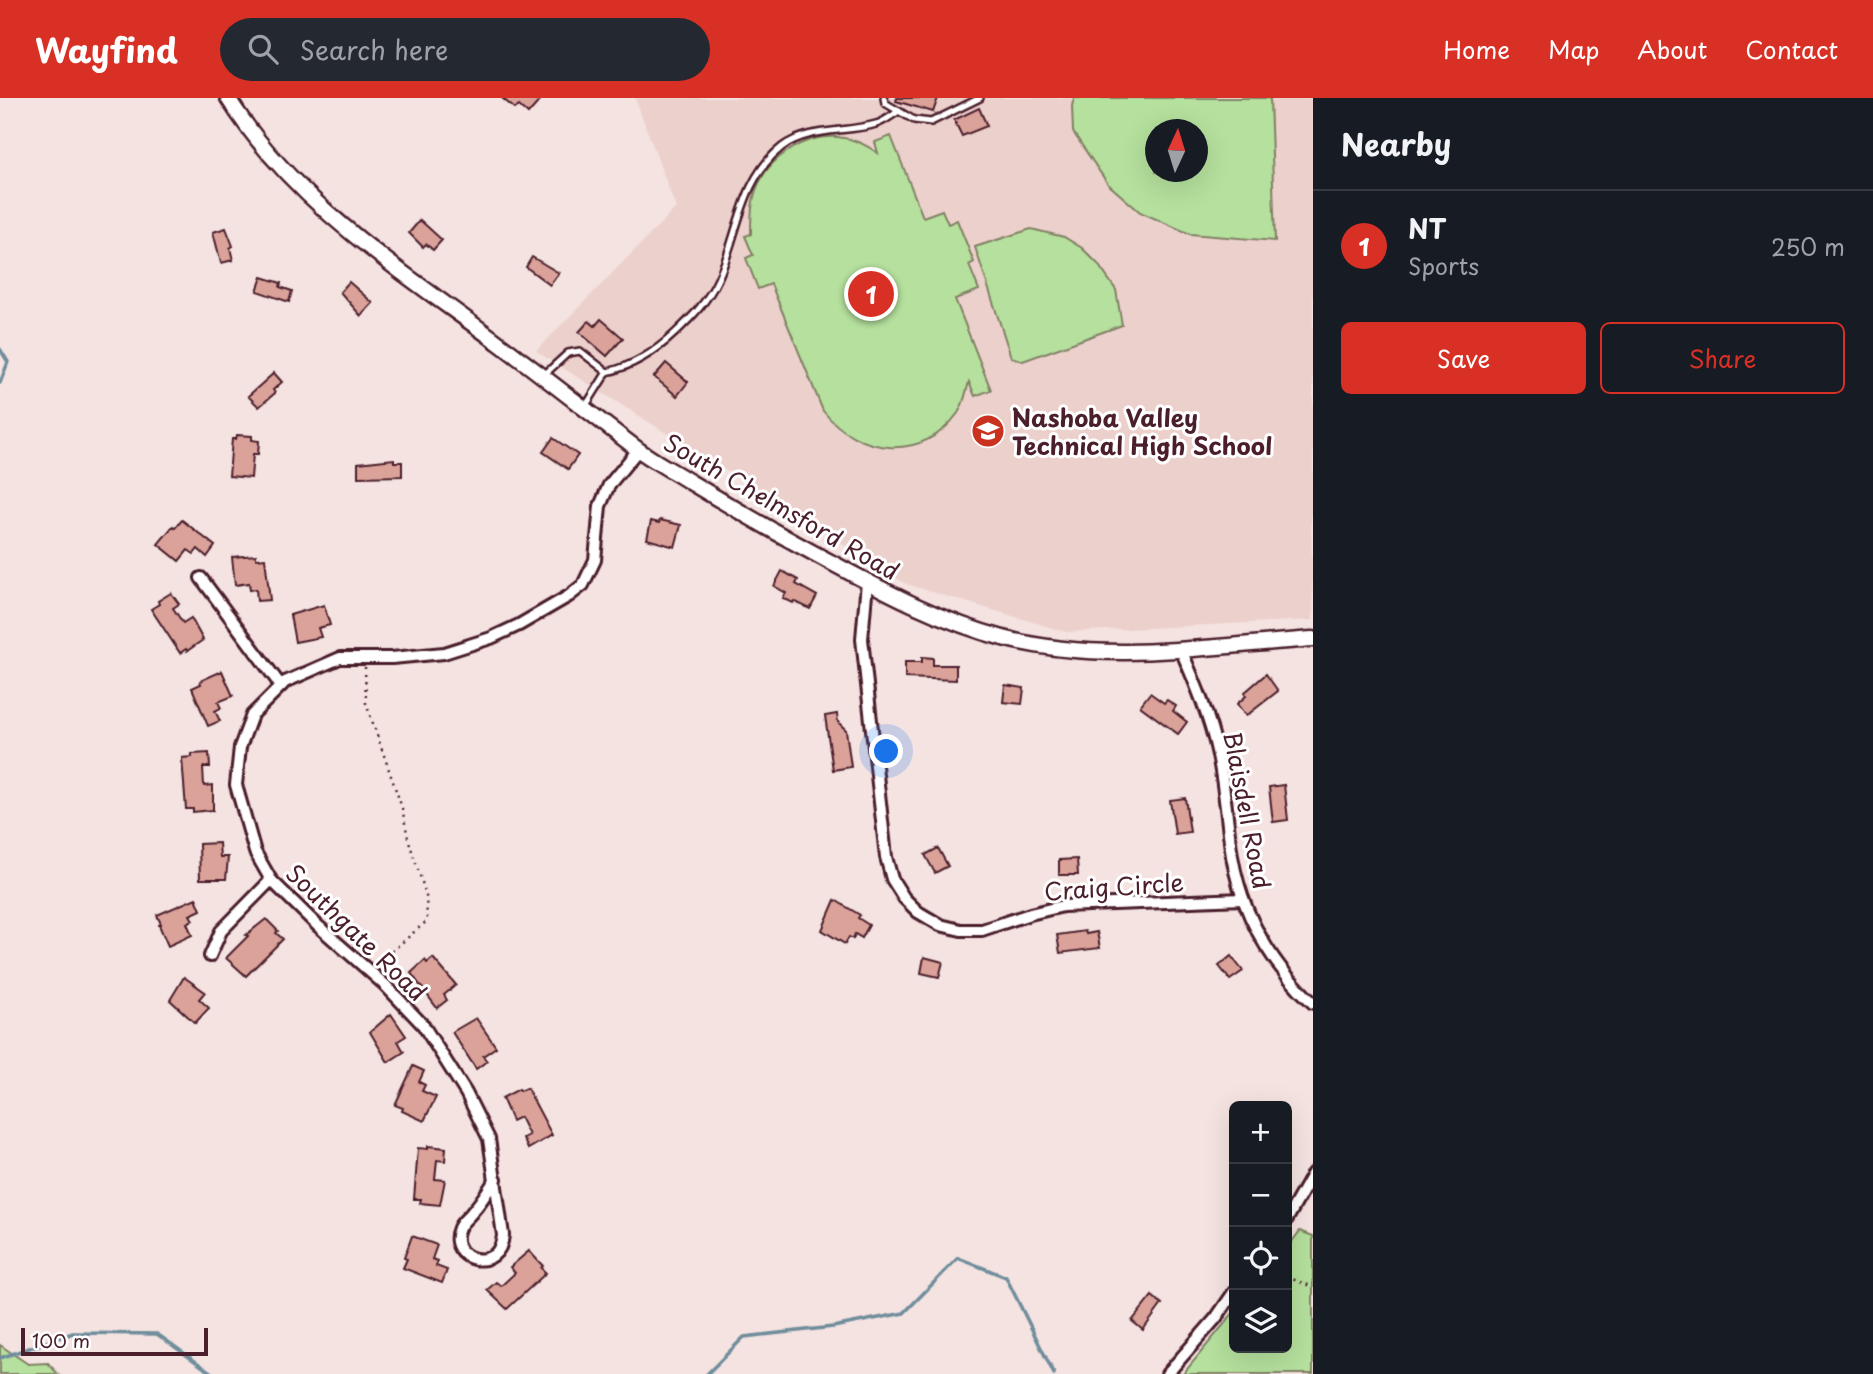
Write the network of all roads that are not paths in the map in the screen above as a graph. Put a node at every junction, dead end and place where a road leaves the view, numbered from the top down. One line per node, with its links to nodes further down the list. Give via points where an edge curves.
1 (228, 98): 6 (main road, South Chelmsford Road, via 281,170 311,199)
2 (884, 98): 4 (lane)
3 (980, 98): 4 (lane, via 931,122 914,120)
4 (899, 111): 5 (lane, via 877,124 810,135 783,146 761,169 744,198 720,273 698,312 653,354)
5 (607, 372): 6 (lane, via 580,351 568,353); 7 (lane)
6 (543, 376): 7 (main road, South Chelmsford Road)
7 (585, 407): 8 (main road, South Chelmsford Road)
8 (638, 450): 10 (main road, South Chelmsford Road, via 761,526); 13 (street, Southgate Road, via 609,485 600,506 595,560 583,585 569,596 491,638 444,653 340,658)
9 (201, 578): 13 (street)
10 (867, 582): 12 (main road, South Chelmsford Road, via 928,611 1004,638 1080,651); 15 (street, Craig Circle, via 862,639 886,857 892,878 918,912 940,925 982,930 1062,906)
11 (1313, 639): 12 (main road, South Chelmsford Road)
12 (1181, 650): 15 (street, Blaisdell Road, via 1218,757)
13 (281, 686): 14 (street, Southgate Road, via 252,715 240,747 236,785 255,852)
14 (271, 880): 16 (street, via 221,931); 19 (street, Southgate Road, via 423,1025 489,1139)
15 (1243, 899): 17 (street, Blaisdell Road, via 1272,956)
16 (211, 956)
17 (1313, 1003)
18 (1313, 1173): 20 (street)
19 (496, 1179): 19 (street, Southgate Road, via 458,1231 459,1246 473,1259 493,1256 502,1244)
20 (1292, 1210)
21 (1229, 1299): 22 (street)
22 (1167, 1374)

